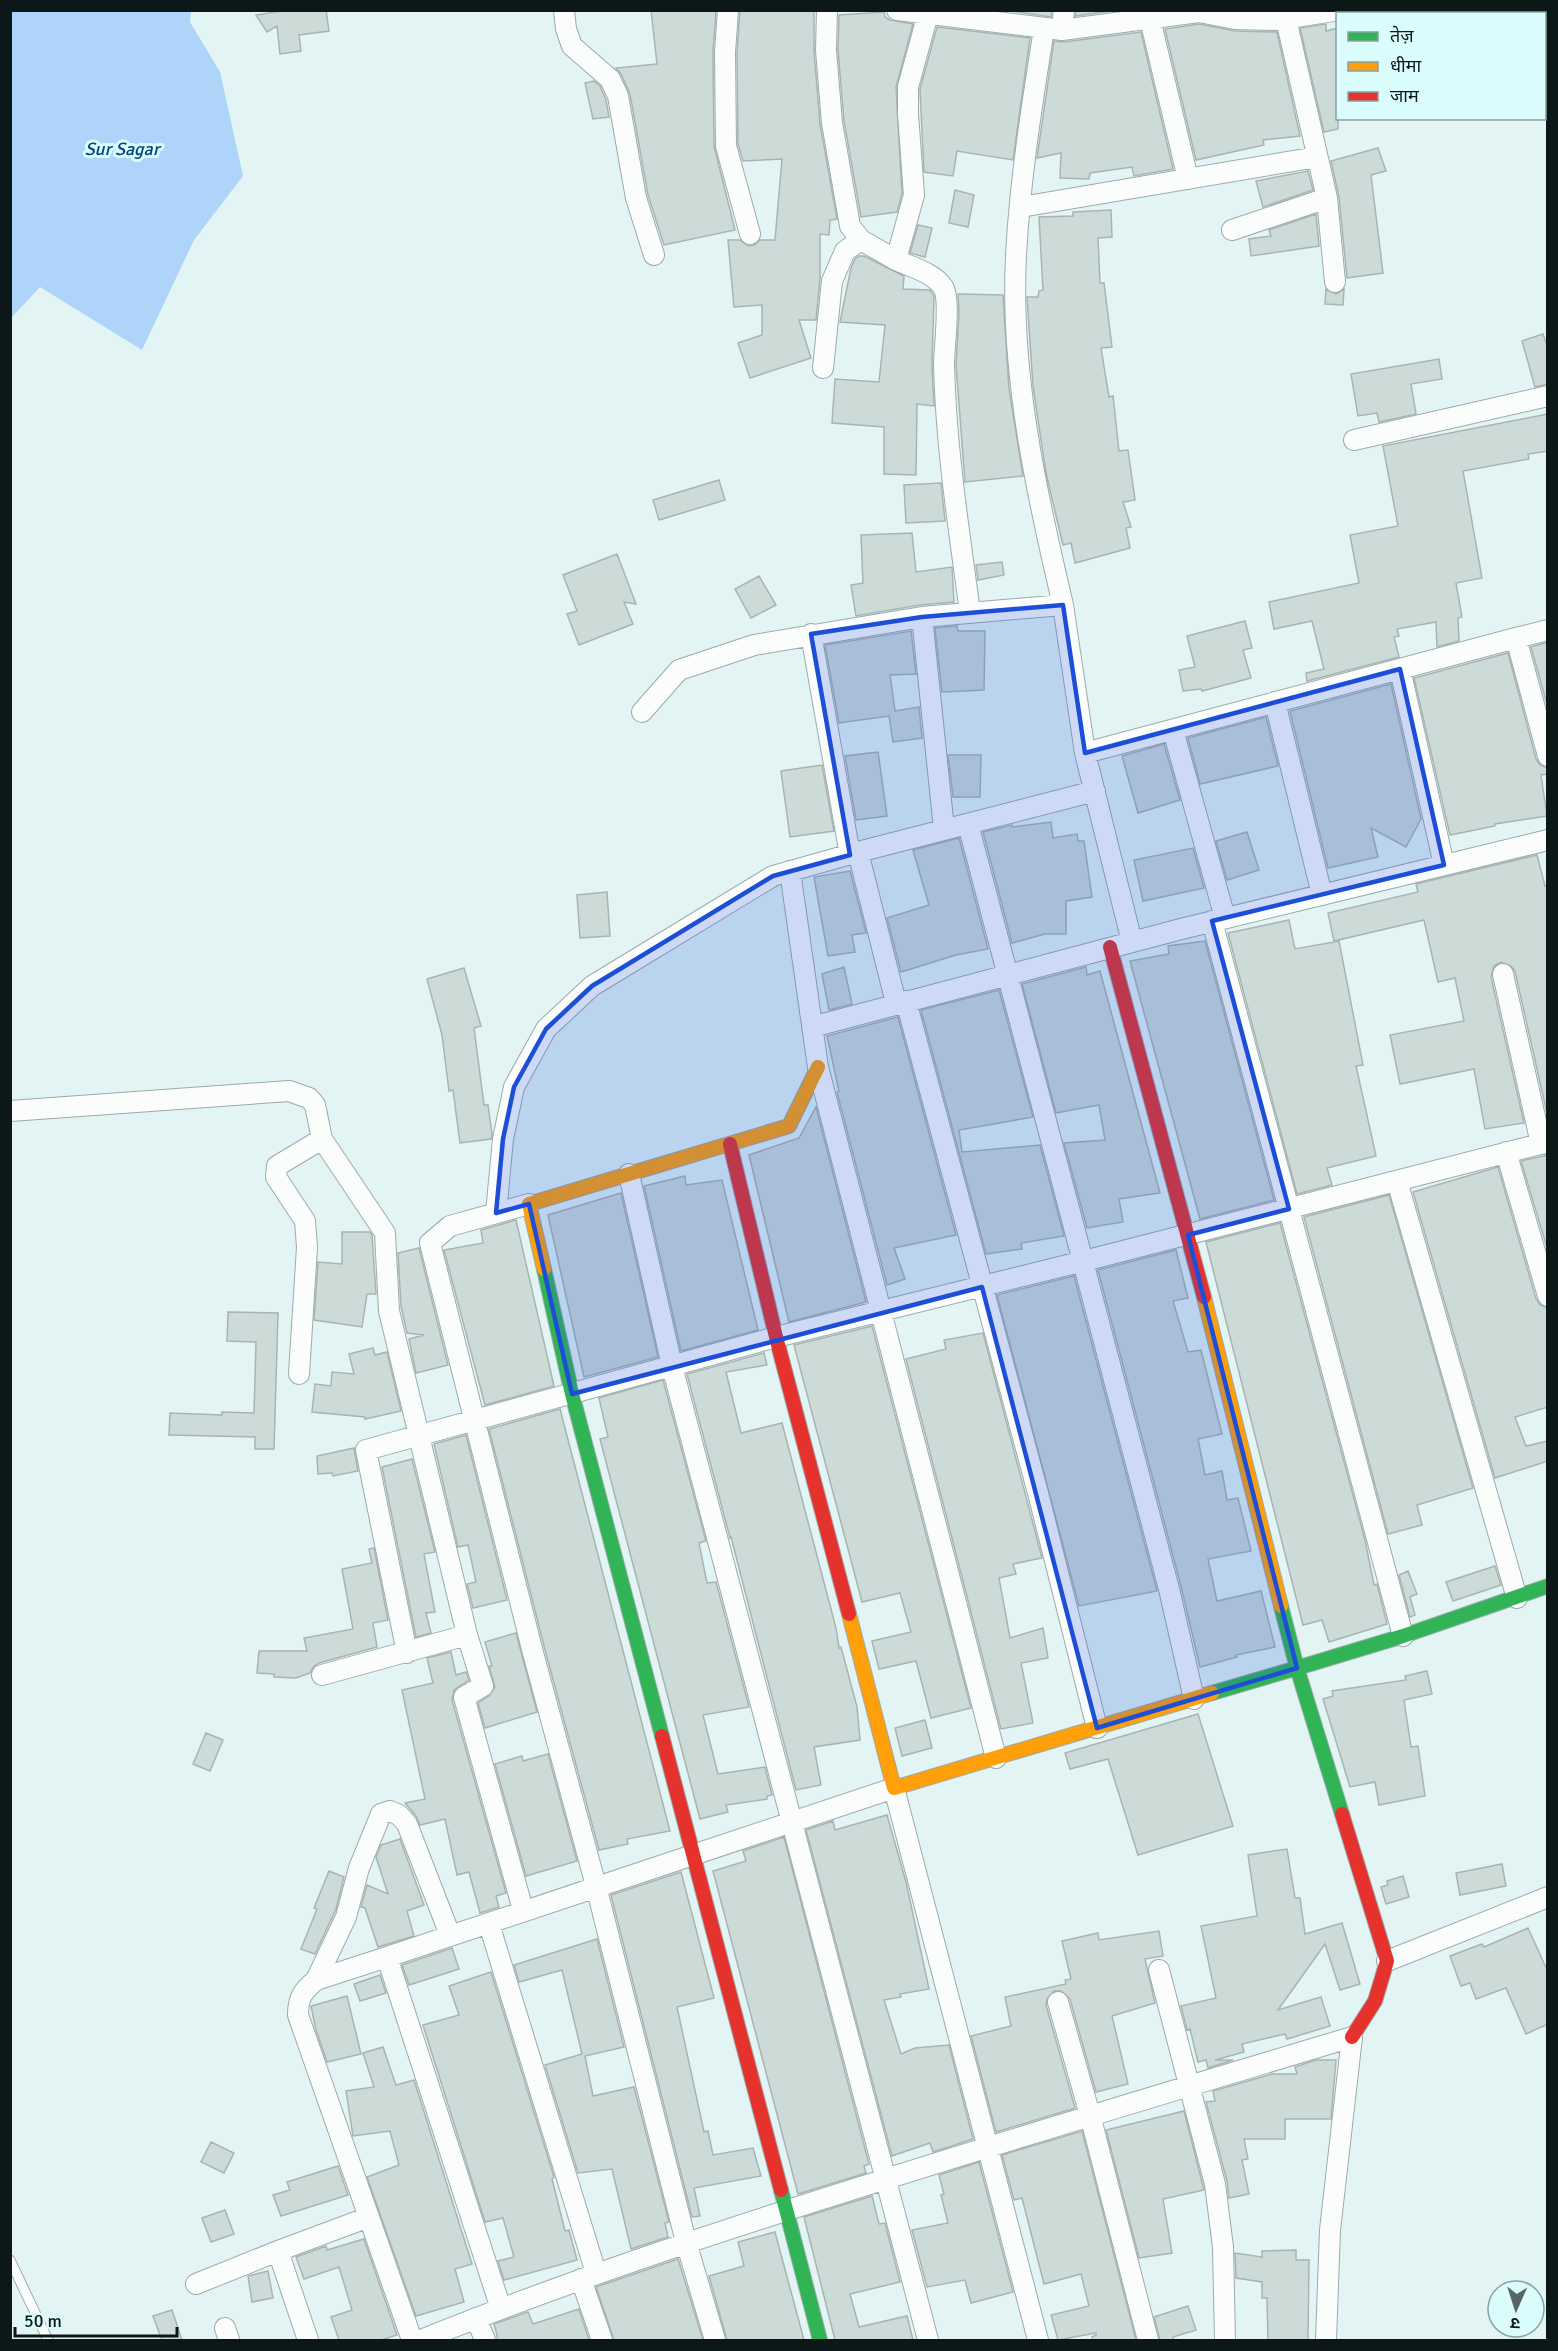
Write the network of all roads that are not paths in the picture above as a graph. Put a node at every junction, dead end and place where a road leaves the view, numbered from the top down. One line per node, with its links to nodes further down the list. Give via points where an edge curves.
1 (564, 10): 18 (street, via 572,46 610,79 618,96 636,198)
2 (728, 10): 16 (street, via 726,146)
3 (827, 10): 17 (street, via 826,50 838,171 850,226)
4 (897, 10): 7 (street)
5 (1064, 10): 10 (street)
6 (1340, 10): 8 (street)
7 (928, 13): 10 (street); 19 (street, via 908,87 914,195)
8 (1296, 15): 9 (street, via 1235,19 1199,12); 11 (street)
9 (1150, 19): 10 (street); 12 (street)
10 (1053, 30): 14 (street, via 1033,96)
11 (1317, 157): 12 (street); 13 (street)
12 (1188, 179): 14 (street)
13 (1327, 198): 15 (street); 20 (street)
14 (1021, 207): 24 (street, via 1016,255 1017,331 1025,423)
15 (1232, 230)
16 (750, 234)
17 (861, 240): 19 (street); 21 (street, via 845,251 831,281)
18 (654, 255)
19 (896, 260): 25 (street, via 932,277 944,288 947,300 944,365 951,468)
20 (1335, 282)
21 (823, 368)
22 (1548, 396): 23 (street)
23 (1354, 440)
24 (1063, 605): 25 (street); 34 (street)
25 (970, 612): 26 (street)
26 (922, 617): 28 (street); 38 (street)
27 (1548, 630): 29 (street)
28 (811, 634): 32 (street, via 754,645 679,670); 40 (street)
29 (1516, 638): 30 (street); 35 (street)
30 (1400, 669): 31 (street); 41 (street)
31 (1275, 702): 33 (street); 43 (street)
32 (642, 712)
33 (1173, 730): 34 (street); 44 (street)
34 (1085, 753): 36 (street)
35 (1548, 756)
36 (1095, 791): 37 (street); 45 (street)
37 (968, 824): 38 (street); 47 (street)
38 (944, 829): 40 (street)
39 (1548, 840): 41 (street)
40 (854, 854): 42 (street); 49 (street)
41 (1444, 865): 43 (street)
42 (790, 871): 50 (street); 61 (street, via 773,876 592,986 546,1029 514,1086 503,1139)
43 (1322, 895): 44 (street)
44 (1219, 920): 45 (street); 60 (street)
45 (1132, 942): 46 (street)
46 (1110, 947): 47 (street); 62 (street)
47 (1008, 974): 49 (street); 63 (street)
48 (1503, 974): 54 (street)
49 (901, 1002): 50 (street); 64 (street)
50 (812, 1027): 51 (street)
51 (818, 1066): 55 (street, via 789,1126); 66 (street)
52 (10, 1111): 53 (street, via 290,1091 309,1098 315,1105)
53 (322, 1139): 69 (street, via 277,1166 276,1177 305,1221 307,1247); 72 (street, via 385,1233 389,1311)
54 (1544, 1143): 56 (street)
55 (730, 1144): 57 (street); 67 (street)
56 (1506, 1152): 58 (street); 65 (street)
57 (629, 1174): 59 (street); 68 (street)
58 (1398, 1181): 60 (street); 74 (street)
59 (529, 1204): 61 (street); 70 (street)
60 (1289, 1209): 62 (street); 76 (street)
61 (496, 1213): 71 (street, via 450,1226 430,1243)
62 (1188, 1235): 63 (street); 78 (street)
63 (1084, 1261): 64 (street); 80 (street)
64 (982, 1287): 66 (street); 81 (street)
65 (1548, 1296)
66 (882, 1312): 67 (street); 82 (street)
67 (776, 1337): 68 (street); 83 (street)
68 (672, 1366): 70 (street); 84 (street)
69 (298, 1374)
70 (572, 1394): 71 (street); 85 (street)
71 (475, 1420): 72 (street); 86 (street)
72 (418, 1435): 75 (street); 77 (street, via 366,1450)
73 (1548, 1586): 74 (street)
74 (1517, 1598): 76 (street)
75 (467, 1635): 77 (street); 88 (street, via 483,1686 464,1698)
76 (1403, 1636): 78 (street)
77 (407, 1653): 79 (street)
78 (1297, 1668): 80 (street); 92 (street)
79 (322, 1675)
80 (1194, 1699): 81 (street)
81 (1097, 1728): 82 (street)
82 (996, 1758): 83 (street)
83 (894, 1788): 84 (street); 99 (street)
84 (791, 1822): 85 (street); 100 (street)
85 (693, 1854): 86 (street); 101 (street)
86 (596, 1886): 88 (street); 103 (street)
87 (1548, 1897): 92 (street)
88 (523, 1910): 89 (street)
89 (489, 1924): 90 (street); 106 (street)
90 (450, 1935): 91 (street); 94 (street, via 407,1824 390,1811 381,1814 345,1917)
91 (387, 1957): 94 (street); 108 (street)
92 (1387, 1961): 96 (street, via 1375,2001)
93 (1159, 1971): 97 (street)
94 (316, 1980): 102 (street, via 301,1993 298,2015)
95 (1058, 2002): 98 (street)
96 (1352, 2037): 97 (street); 122 (street, via 1330,2230)
97 (1190, 2086): 98 (street); 121 (street, via 1215,2184 1223,2247)
98 (1090, 2115): 99 (street); 120 (street)
99 (989, 2146): 100 (street); 119 (street)
100 (885, 2179): 101 (street); 118 (street)
101 (784, 2210): 103 (street); 117 (street)
102 (369, 2217): 104 (street); 112 (street)
103 (686, 2242): 106 (street); 116 (street)
104 (278, 2251): 107 (street); 111 (street)
105 (10, 2260): 110 (lane)
106 (589, 2276): 108 (street); 115 (street)
107 (196, 2284)
108 (501, 2309): 109 (street)
109 (476, 2318): 113 (street); 114 (street)
110 (48, 2340)
111 (308, 2340)
112 (412, 2340)
113 (421, 2340)
114 (485, 2340)
115 (602, 2340)
116 (715, 2340)
117 (820, 2340)
118 (928, 2340)
119 (1038, 2340)
120 (1148, 2340)
121 (1225, 2340)
122 (1326, 2340)

